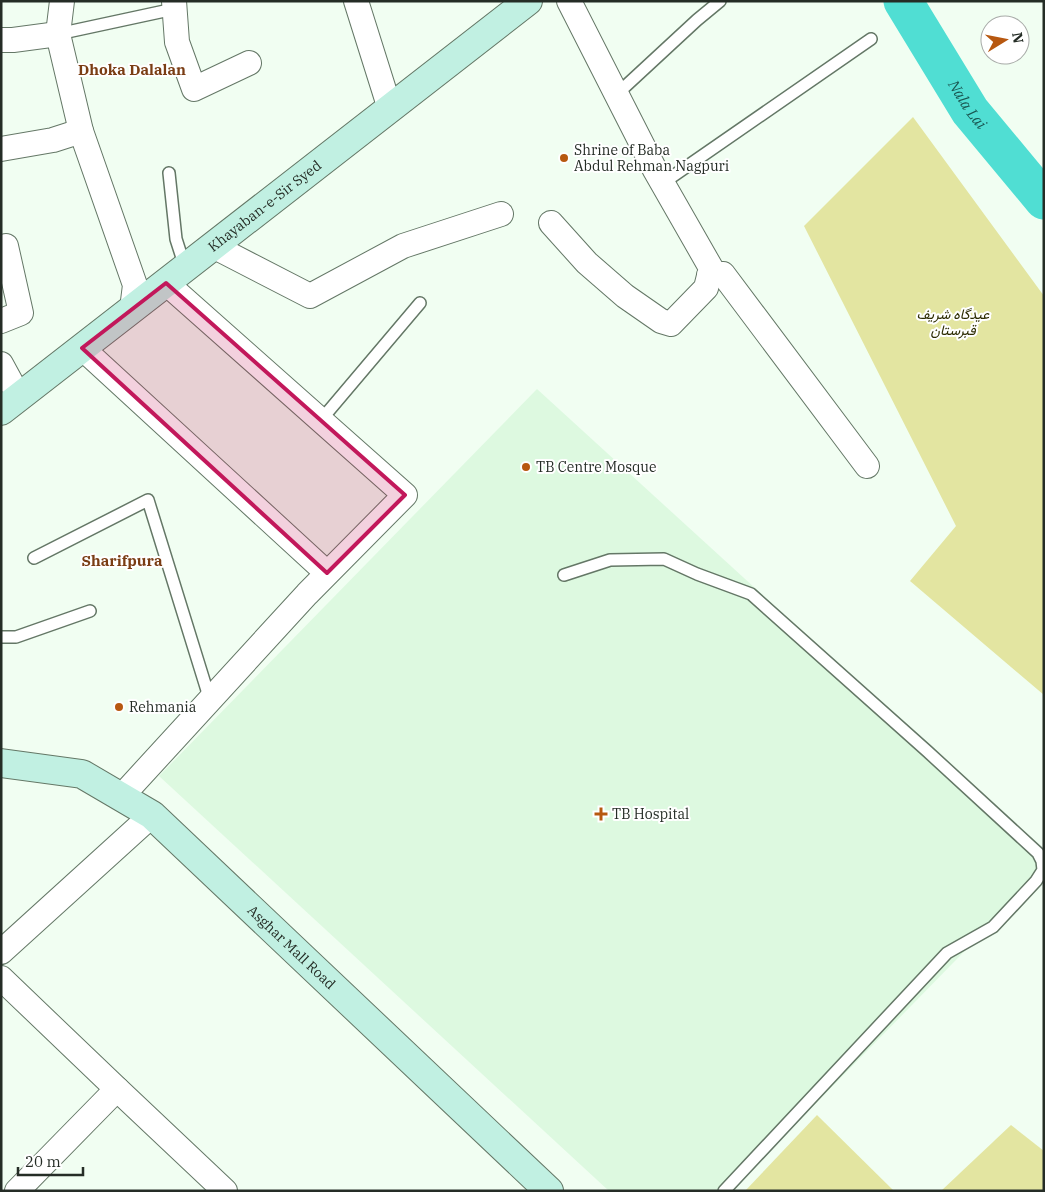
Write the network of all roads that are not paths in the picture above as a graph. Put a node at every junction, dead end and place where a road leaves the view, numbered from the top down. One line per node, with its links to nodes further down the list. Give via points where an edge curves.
1 (62, 1): 7 (street)
2 (356, 1): 12 (street)
3 (528, 1): 12 (main road, Khayaban-e-Sir Syed)
4 (569, 1): 11 (street)
5 (720, 1): 11 (lane)
6 (174, 5): 7 (lane); 10 (street, via 177,42 194,89)
7 (58, 34): 9 (street); 13 (street)
8 (871, 39): 16 (lane)
9 (1, 40)
10 (249, 63)
11 (617, 94): 16 (street)
12 (390, 109): 19 (main road, Khayaban-e-Sir Syed)
13 (81, 131): 14 (street, via 53,140); 24 (street, via 135,285)
14 (1, 149)
15 (169, 173): 22 (lane, via 176,239)
16 (663, 183): 21 (street, via 711,268)
17 (502, 214): 19 (street, via 402,246 310,296)
18 (552, 223): 21 (street, via 586,263 661,321 671,324 706,288)
19 (213, 246): 22 (main road, Khayaban-e-Sir Syed)
20 (1, 248): 25 (street, via 6,246 21,313)
21 (709, 275): 30 (street, via 723,274)
22 (176, 276): 24 (main road, Khayaban-e-Sir Syed); 29 (street)
23 (420, 303): 29 (lane)
24 (132, 310): 26 (main road, Khayaban-e-Sir Syed)
25 (1, 321)
26 (82, 348): 28 (main road, Khayaban-e-Sir Syed); 32 (street)
27 (1, 364): 28 (street)
28 (10, 404)
29 (321, 420): 32 (street, via 405,494)
30 (867, 466)
31 (34, 558): 36 (lane, via 148,500)
32 (327, 573): 36 (street)
33 (564, 576): 46 (lane, via 610,560 664,560 751,594 927,750 1038,852 1042,861 1043,870 1036,881 993,927 947,953)
34 (90, 611): 35 (lane, via 16,637)
35 (1, 637)
36 (210, 700): 38 (street)
37 (1, 763): 38 (main road, Asghar Mall Road, via 82,774)
38 (121, 797): 39 (main road, Asghar Mall Road)
39 (152, 816): 40 (street); 45 (main road, Asghar Mall Road)
40 (1, 952)
41 (1, 978): 42 (street)
42 (116, 1089): 43 (street); 44 (street)
43 (16, 1191)
44 (225, 1191)
45 (549, 1191)
46 (724, 1191)

